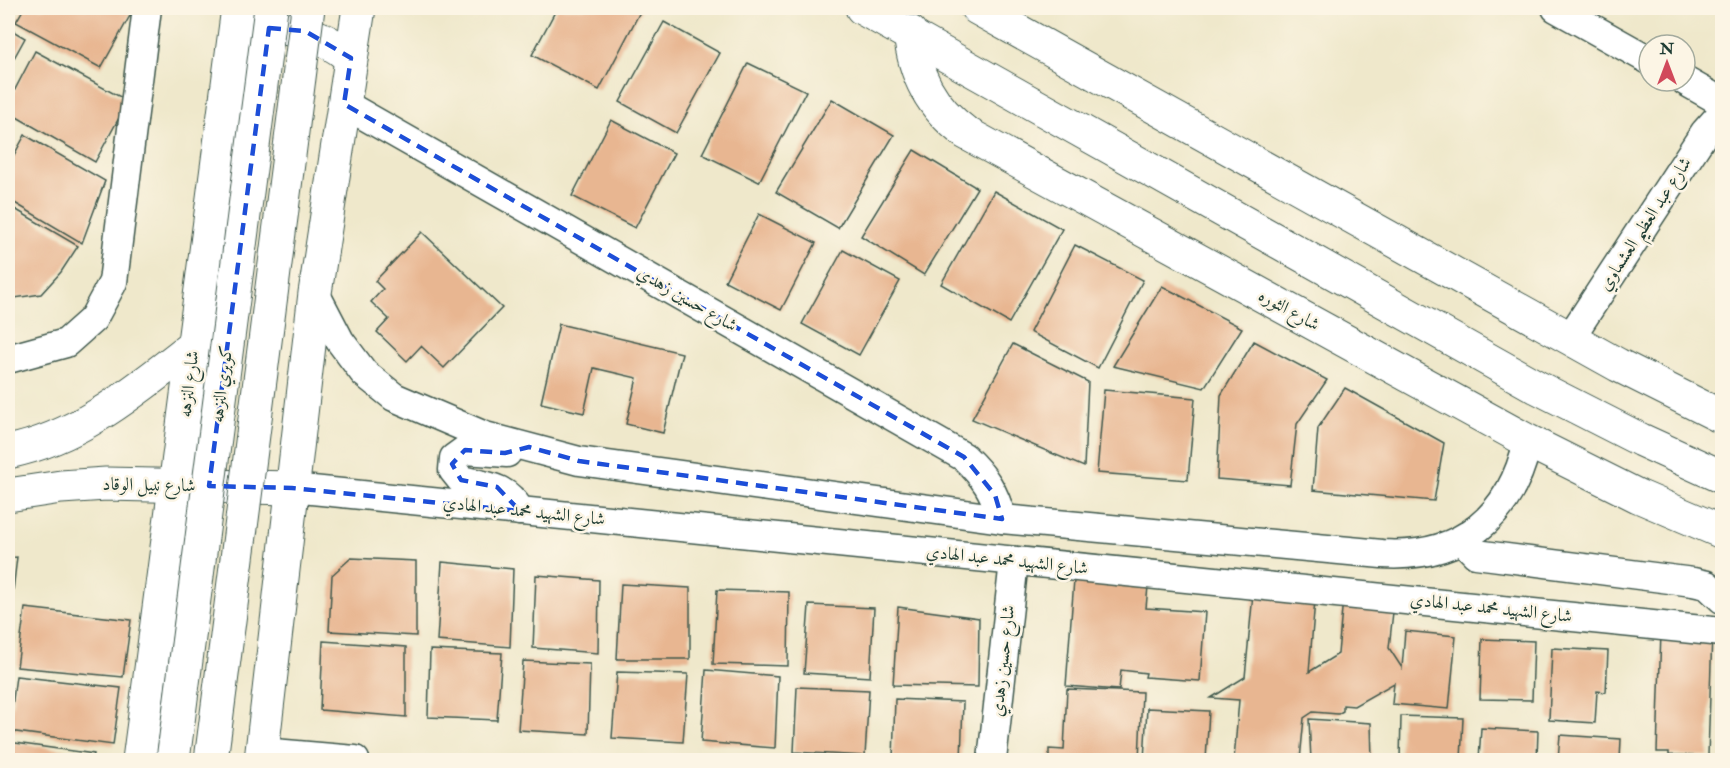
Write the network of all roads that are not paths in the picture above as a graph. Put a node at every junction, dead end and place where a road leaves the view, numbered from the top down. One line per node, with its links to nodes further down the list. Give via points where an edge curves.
1 (147, 8): 19 (street, via 113,282 93,319 66,343)
2 (271, 8): 39 (main road, كوبري النزهه, bridge)
3 (308, 8): 40 (main road, كوبري النزهه, bridge)
4 (358, 8): 11 (main road)
5 (862, 8): 9 (main road)
6 (977, 8): 17 (main road)
7 (1556, 8): 10 (street)
8 (236, 22): 11 (main road, via 305,31 337,46); 18 (main road, شارع النزهه)
9 (910, 32): 22 (main road, شارع الثوره, via 915,66 925,90 966,133); 25 (main road, via 1537,387)
10 (1637, 53)
11 (351, 58): 14 (main road)
12 (1697, 88): 13 (street)
13 (1722, 102)
14 (344, 104): 16 (main road); 31 (street, شارع حسين زهدي, via 964,457 995,495)
15 (1722, 113): 17 (street, شارع عبد العظيم العشماوي, via 1705,132)
16 (315, 293): 23 (street, via 364,373 394,397 485,436); 28 (main road)
17 (1570, 338): 20 (main road)
18 (194, 345): 21 (main road, via 116,405); 26 (main road, شارع النزهه)
19 (8, 359)
20 (1722, 417)
21 (50, 440): 24 (main road); 27 (main road, via 59,446 68,466)
22 (1528, 441): 32 (main road, شارع الثوره, via 1638,496); 33 (street, via 1509,495)
23 (529, 447): 30 (street, via 505,453 465,450 452,464 461,480 507,493); 31 (street, via 579,461)
24 (8, 452)
25 (1722, 477)
26 (176, 485): 27 (main road, شارع نبيل الوقاد, via 106,483); 28 (main road, شارع نبيل الوقاد); 38 (main road, شارع النزهه)
27 (61, 487): 29 (main road, شارع نبيل الوقاد)
28 (292, 488): 30 (street, شارع الشهيد محمد عبد الهادي); 37 (main road)
29 (8, 495)
30 (520, 511): 34 (street, شارع الشهيد محمد عبد الهادي)
31 (1002, 519): 33 (street, via 1400,555 1437,550)
32 (1722, 532)
33 (1470, 534): 35 (street, via 1470,548 1476,554 1693,582 1707,585)
34 (1014, 561): 36 (street, شارع الشهيد محمد عبد الهادي); 42 (street, شارع حسين زهدي)
35 (1722, 599)
36 (1722, 632)
37 (262, 756): 41 (street)
38 (139, 760)
39 (173, 760)
40 (211, 760)
41 (355, 760)
42 (992, 760)

